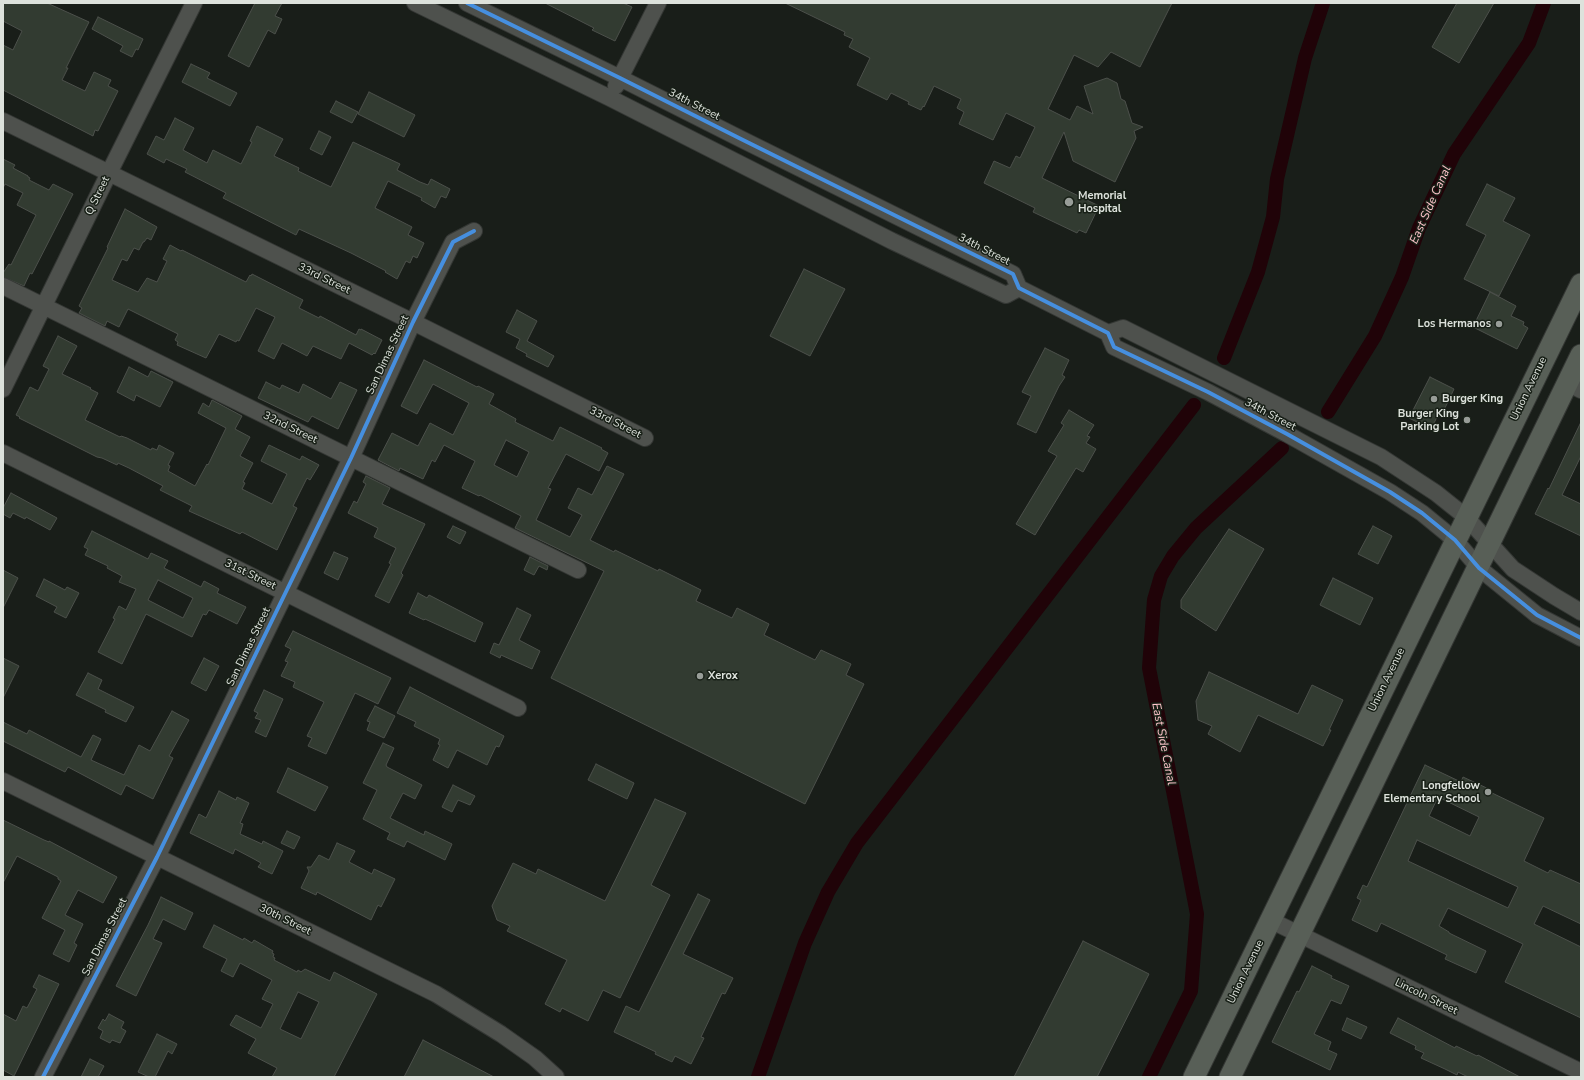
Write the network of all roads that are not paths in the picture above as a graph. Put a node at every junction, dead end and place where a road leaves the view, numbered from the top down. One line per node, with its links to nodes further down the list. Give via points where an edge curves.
1 (194, 3): 8 (street, Q Street)
2 (415, 3): 6 (street)
3 (467, 3): 5 (street, 34th Street)
4 (658, 3): 5 (street)
5 (620, 78): 6 (street); 12 (street, 34th Street, via 1013,274)
6 (610, 98): 12 (street, via 892,241 1006,295)
7 (3, 121): 8 (street, 33rd Street)
8 (108, 173): 13 (street, Q Street); 14 (street, 33rd Street)
9 (474, 231): 14 (street, San Dimas Street, via 453,242)
10 (1581, 284): 22 (main road, Union Avenue)
11 (3, 286): 13 (street, 32nd Street)
12 (1019, 288): 15 (street)
13 (44, 306): 18 (street, Q Street); 21 (street, 32nd Street)
14 (413, 322): 19 (street, 33rd Street); 21 (street, San Dimas Street)
15 (1108, 333): 22 (street, 34th Street, via 1123,328 1381,457 1436,493); 23 (street, 34th Street, via 1114,347 1208,392 1390,492 1422,513)
16 (1581, 355): 17 (main road)
17 (1574, 387): 24 (main road)
18 (3, 389)
19 (645, 438)
20 (3, 453): 27 (street, 31st Street)
21 (351, 458): 26 (street, 32nd Street); 27 (street, San Dimas Street)
22 (1466, 517): 23 (main road, Union Avenue); 24 (street, 34th Street)
23 (1455, 540): 25 (street, 34th Street); 33 (main road, Union Avenue)
24 (1490, 544): 25 (main road); 28 (street, 34th Street, via 1513,569)
25 (1479, 568): 29 (street, 34th Street, via 1536,615); 34 (main road)
26 (578, 570)
27 (285, 592): 30 (street, 31st Street); 32 (street, San Dimas Street)
28 (1581, 612)
29 (1581, 638)
30 (518, 708)
31 (3, 781): 32 (street, 30th Street)
32 (157, 857): 36 (street, San Dimas Street); 37 (street, 30th Street, via 436,994 501,1034 535,1058)
33 (1270, 920): 34 (street, Lincoln Street); 38 (main road, Union Avenue)
34 (1299, 935): 35 (street, Lincoln Street); 39 (main road)
35 (1581, 1072)
36 (42, 1077)
37 (556, 1077)
38 (1194, 1077)
39 (1230, 1077)

